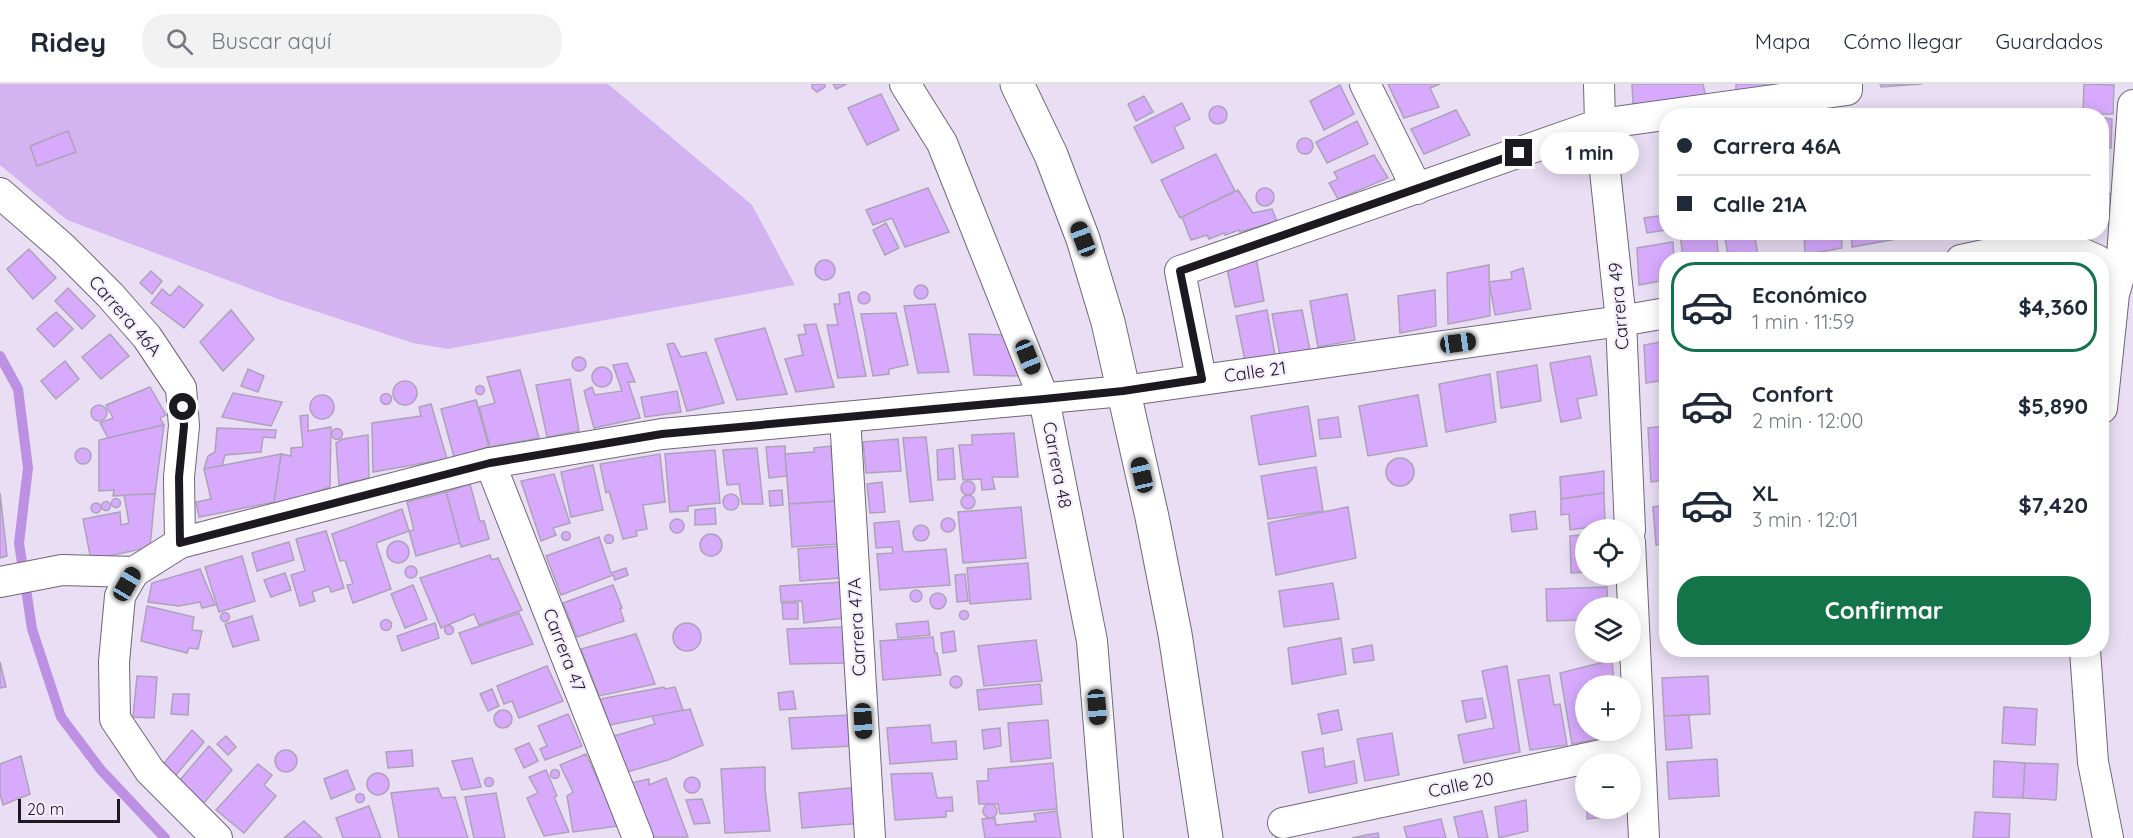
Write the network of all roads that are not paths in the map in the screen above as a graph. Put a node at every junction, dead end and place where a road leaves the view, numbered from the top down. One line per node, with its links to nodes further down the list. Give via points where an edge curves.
1 (905, 84): 18 (street, Carrera 48, via 942,143)
2 (1017, 84): 17 (highway, via 1051,155 1083,239 1108,322)
3 (1365, 84): 10 (street)
4 (1599, 84): 9 (street, Carrera 49)
5 (1847, 87): 7 (street)
6 (2133, 105): 12 (street)
7 (1707, 108)
8 (1659, 115): 9 (street)
9 (1600, 124): 10 (street); 14 (street, Carrera 49)
10 (1417, 189): 16 (street, via 1180,271)
11 (0, 193): 22 (street, Carrera 46A, via 110,295 147,336 181,388 184,426 179,477)
12 (2113, 267): 15 (street)
13 (1659, 314): 14 (street, Calle 21)
14 (1622, 321): 16 (street, Calle 21); 21 (street, Carrera 49)
15 (2109, 342)
16 (1202, 379): 17 (street, Calle 21)
17 (1123, 391): 18 (street, Calle 21); 33 (highway, via 1172,623)
18 (1044, 399): 19 (street, Calle 21); 32 (street, Carrera 48, via 1092,641)
19 (845, 417): 20 (street, Calle 21, via 662,434); 31 (street, Carrera 47A)
20 (490, 463): 22 (street, Calle 21); 30 (street, Carrera 47)
21 (1630, 519)
22 (180, 543): 23 (street, Calle 21)
23 (134, 572): 24 (street, via 62,570); 29 (street, via 120,596 114,662 115,719 150,771)
24 (0, 582)
25 (1632, 585): 27 (street)
26 (2086, 657): 35 (street, via 2093,762)
27 (1639, 747): 28 (street, Calle 20); 34 (street)
28 (1283, 823)
29 (217, 838)
30 (638, 838)
31 (870, 838)
32 (1108, 838)
33 (1206, 838)
34 (1644, 838)
35 (2108, 838)

